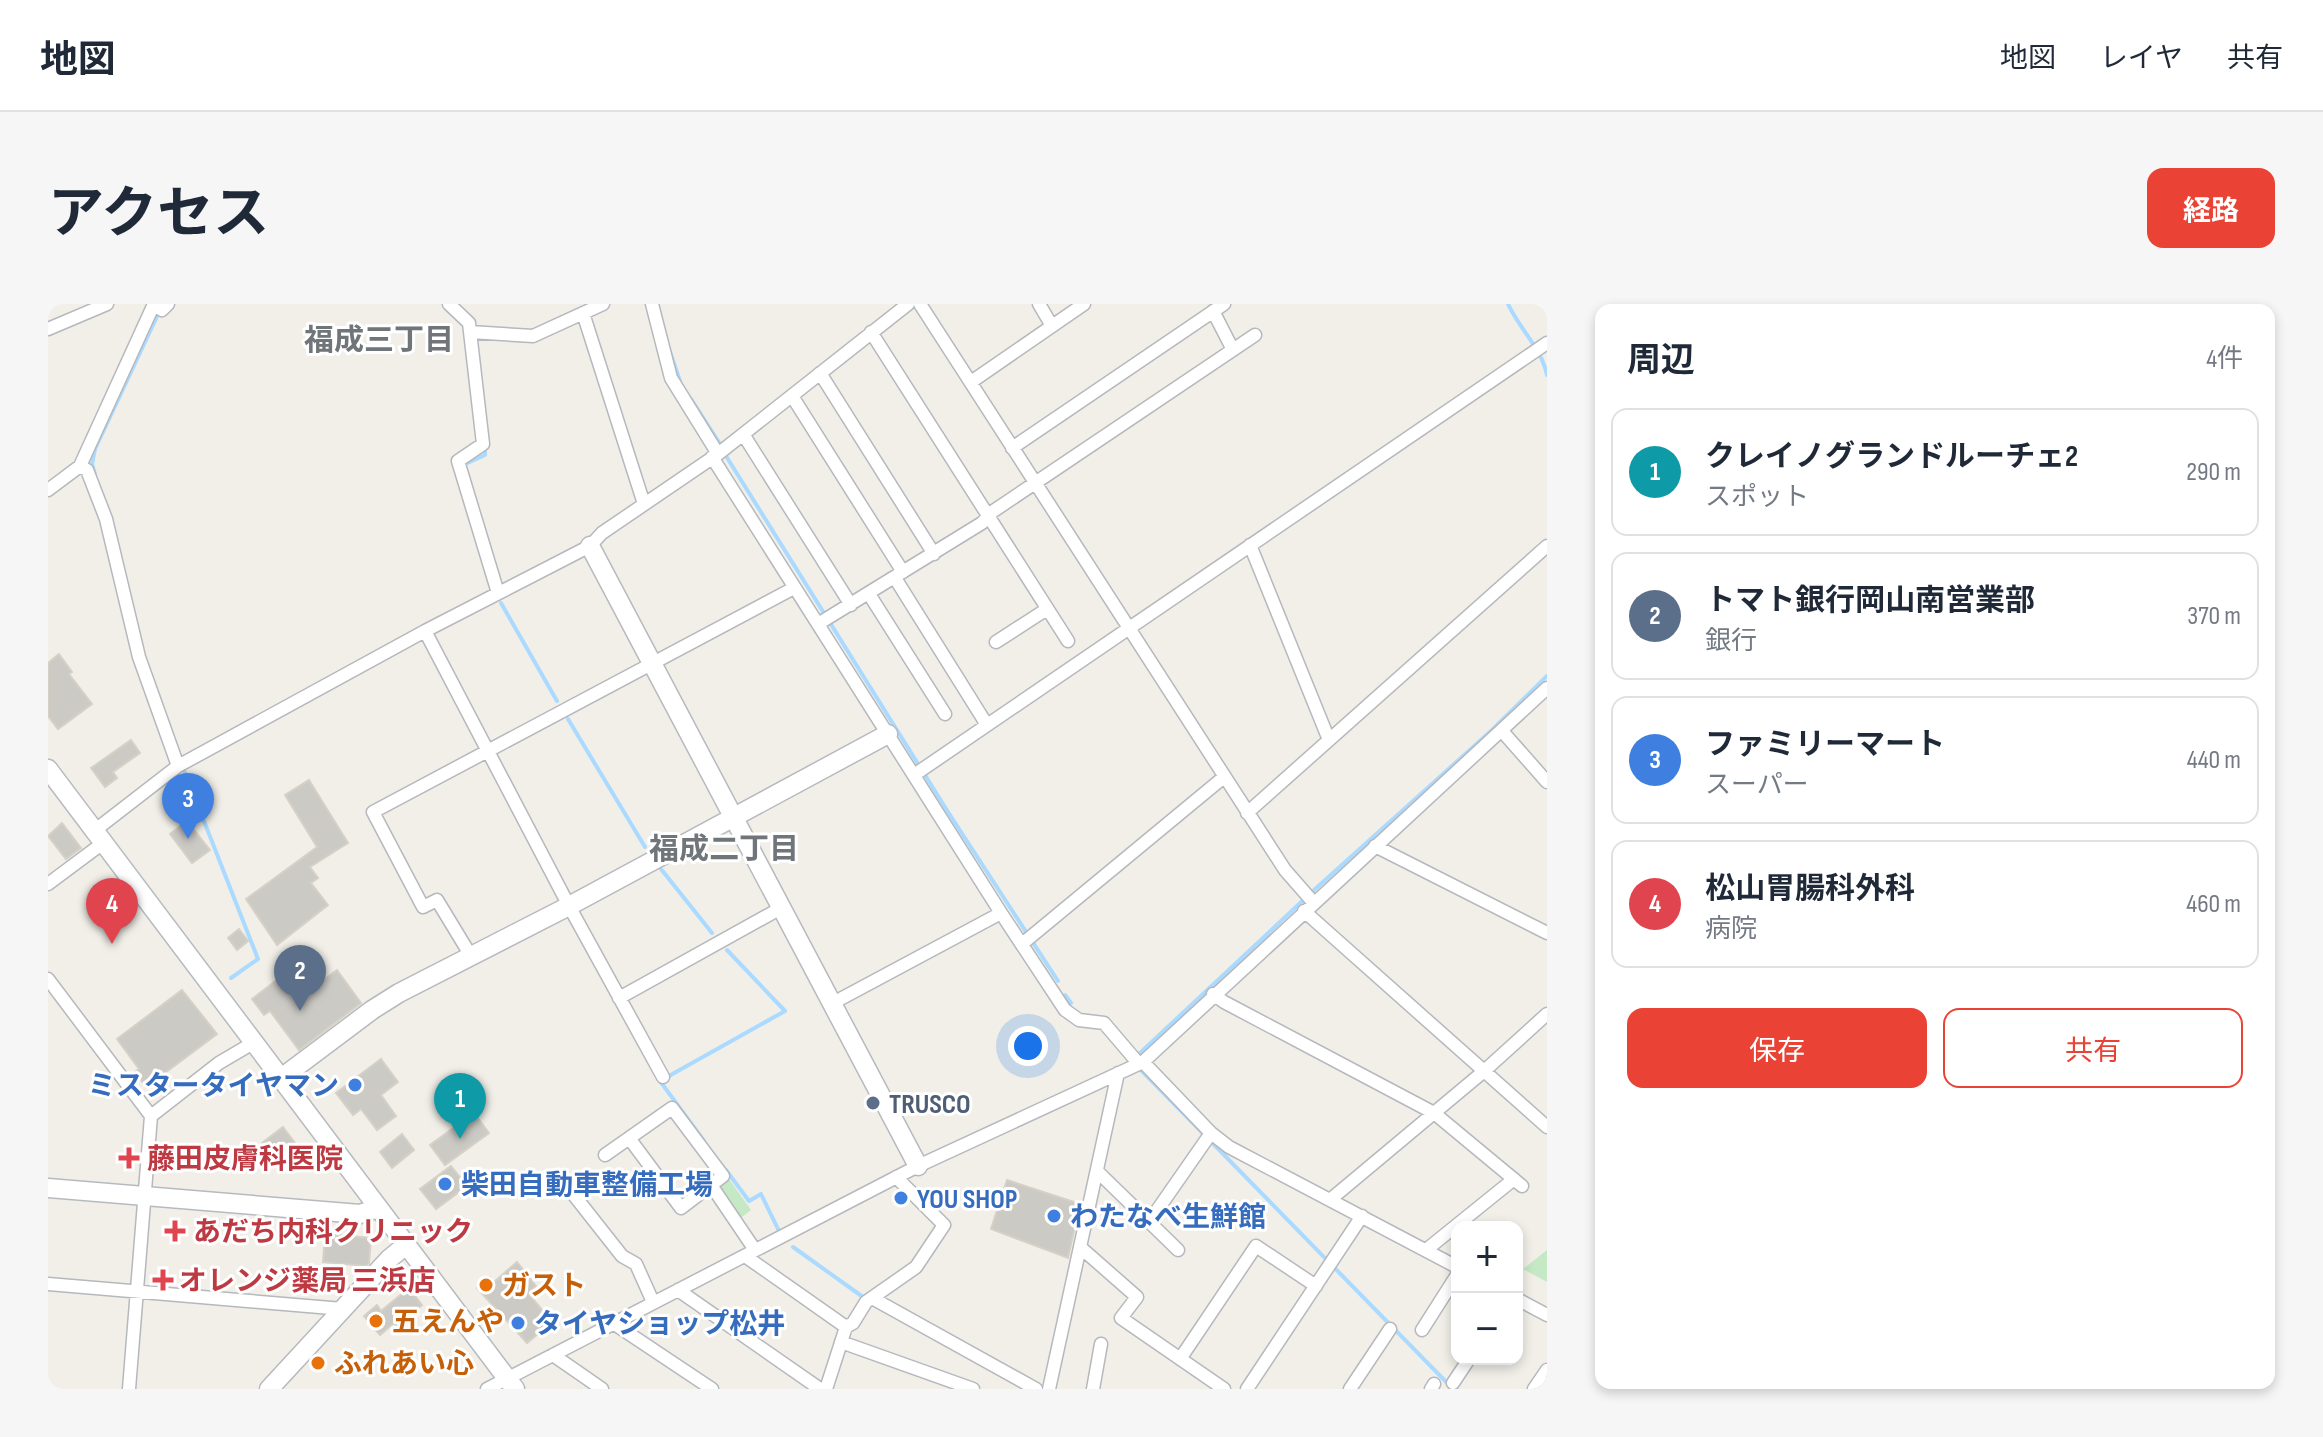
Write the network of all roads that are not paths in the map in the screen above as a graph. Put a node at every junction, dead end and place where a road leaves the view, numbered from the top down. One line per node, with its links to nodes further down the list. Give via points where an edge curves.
1 (107, 304): 13 (street)
2 (449, 304): 14 (street, via 469,323)
3 (603, 304): 11 (street)
4 (652, 304): 24 (street, via 671,378)
5 (908, 304): 15 (street)
6 (920, 304): 20 (street)
7 (1039, 304): 12 (street)
8 (1084, 304): 12 (street)
9 (159, 306): 25 (street)
10 (1218, 308): 18 (street); 23 (street)
11 (583, 313): 14 (street, via 533,336); 28 (street)
12 (1052, 326): 20 (street)
13 (48, 329)
14 (470, 332): 36 (street, via 483,444 458,461)
15 (871, 332): 19 (street); 29 (street)
16 (1255, 335): 18 (street)
17 (1541, 347): 30 (street)
18 (1233, 350): 26 (street)
19 (820, 373): 21 (street); 33 (street)
20 (971, 382): 23 (street)
21 (792, 396): 22 (street); 34 (street)
22 (743, 434): 24 (street); 38 (street)
23 (1012, 448): 26 (street)
24 (715, 456): 28 (street); 35 (street)
25 (80, 466): 27 (street); 53 (street, via 87,470 106,519 139,657)
26 (1035, 485): 29 (street); 41 (street)
27 (48, 490)
28 (644, 504): 31 (street)
29 (987, 518): 33 (street); 39 (street)
30 (1250, 545): 41 (street); 51 (street)
31 (590, 546): 36 (street); 45 (street)
32 (1547, 546): 51 (street)
33 (934, 554): 34 (street)
34 (899, 575): 37 (street); 48 (street)
35 (794, 588): 40 (street); 45 (street)
36 (498, 593): 42 (street)
37 (869, 594): 38 (street); 47 (street)
38 (851, 605): 40 (street)
39 (1047, 609): 43 (street); 44 (street)
40 (824, 620): 50 (street)
41 (1127, 629): 48 (street); 56 (street)
42 (425, 631): 52 (street); 53 (street)
43 (1068, 641)
44 (996, 642)
45 (652, 663): 52 (street); 59 (street)
46 (1547, 688): 49 (street)
47 (945, 714)
48 (987, 725): 55 (street)
49 (1502, 731): 57 (street); 61 (street)
50 (888, 734): 55 (street); 59 (street)
51 (1329, 740): 58 (street)
52 (487, 750): 64 (street); 69 (street, via 373,812 423,907 437,900)
53 (178, 766): 60 (street)
54 (48, 769): 60 (street)
55 (919, 771): 66 (street)
56 (1224, 777): 58 (street); 68 (street)
57 (1547, 782)
58 (1247, 813): 63 (street)
59 (733, 817): 64 (street); 65 (street)
60 (98, 837): 62 (street); 75 (street)
61 (1375, 846): 63 (street); 67 (street)
62 (48, 884)
63 (1308, 901): 71 (street); 77 (street)
64 (569, 906): 69 (street); 72 (street)
65 (781, 908): 72 (street); 73 (street)
66 (1001, 913): 68 (street); 73 (street)
67 (1547, 933)
68 (1027, 940): 76 (street, via 1065,1010 1079,1020 1104,1023)
69 (471, 956): 80 (street, via 372,1010)
70 (48, 979): 82 (street)
71 (1213, 994): 76 (street); 81 (street)
72 (619, 998): 79 (street)
73 (831, 1004): 87 (street)
74 (1547, 1014): 77 (street)
75 (253, 1043): 80 (street); 82 (street)
76 (1141, 1063): 78 (street); 84 (street)
77 (1483, 1072): 81 (street); 83 (street)
78 (1118, 1073): 87 (street); 88 (street)
79 (663, 1077)
80 (280, 1079): 95 (street)
81 (1434, 1113): 94 (street); 101 (street, via 1518,1183)
82 (151, 1116): 93 (street)
83 (1547, 1127)
84 (1208, 1137): 94 (street); 97 (street)
85 (629, 1138): 86 (street); 91 (street, via 681,1208); 91 (street, via 672,1108 723,1176)
86 (605, 1155)
87 (918, 1166): 89 (street)
88 (1097, 1171): 97 (street); 99 (street)
89 (896, 1177): 102 (street); 109 (street, via 944,1225 916,1267)
90 (566, 1185): 110 (street, via 622,1256 636,1264)
91 (711, 1185): 102 (street)
92 (48, 1188): 93 (street)
93 (144, 1196): 95 (street, via 360,1214); 108 (street)
94 (1331, 1199): 96 (street)
95 (378, 1208): 98 (street)
96 (1362, 1216): 101 (street); 106 (street)
97 (1149, 1222): 100 (street)
98 (406, 1245): 112 (street); 125 (street)
99 (1080, 1247): 121 (street, via 1137,1297 1121,1318); 135 (street)
100 (1178, 1250)
101 (1426, 1250): 103 (street)
102 (750, 1253): 107 (street); 115 (street)
103 (1451, 1264)
104 (48, 1284): 108 (street)
105 (1451, 1284): 117 (street)
106 (1316, 1286): 121 (street, via 1256,1246); 138 (street)
107 (678, 1290): 110 (street); 126 (street)
108 (137, 1291): 112 (street); 127 (street)
109 (872, 1298): 115 (street); 134 (street)
110 (653, 1302): 114 (street)
111 (1523, 1302): 113 (street)
112 (343, 1309): 128 (street)
113 (1547, 1315)
114 (613, 1323): 120 (street); 131 (street)
115 (846, 1327): 118 (street)
116 (1390, 1329): 139 (street)
117 (1422, 1330)
118 (841, 1342): 126 (street); 133 (street)
119 (1101, 1344): 136 (street)
120 (553, 1355): 125 (street); 130 (street)
121 (1180, 1359): 137 (street)
122 (1465, 1365): 124 (street)
123 (1547, 1370): 140 (street)
124 (1453, 1383)
125 (511, 1384): 129 (street)
126 (824, 1387): 132 (street)
127 (129, 1389)
128 (269, 1389)
129 (487, 1389)
130 (602, 1389)
131 (712, 1389)
132 (842, 1389)
133 (973, 1389)
134 (1036, 1389)
135 (1049, 1389)
136 (1093, 1389)
137 (1224, 1389)
138 (1247, 1389)
139 (1350, 1389)
140 (1534, 1389)

